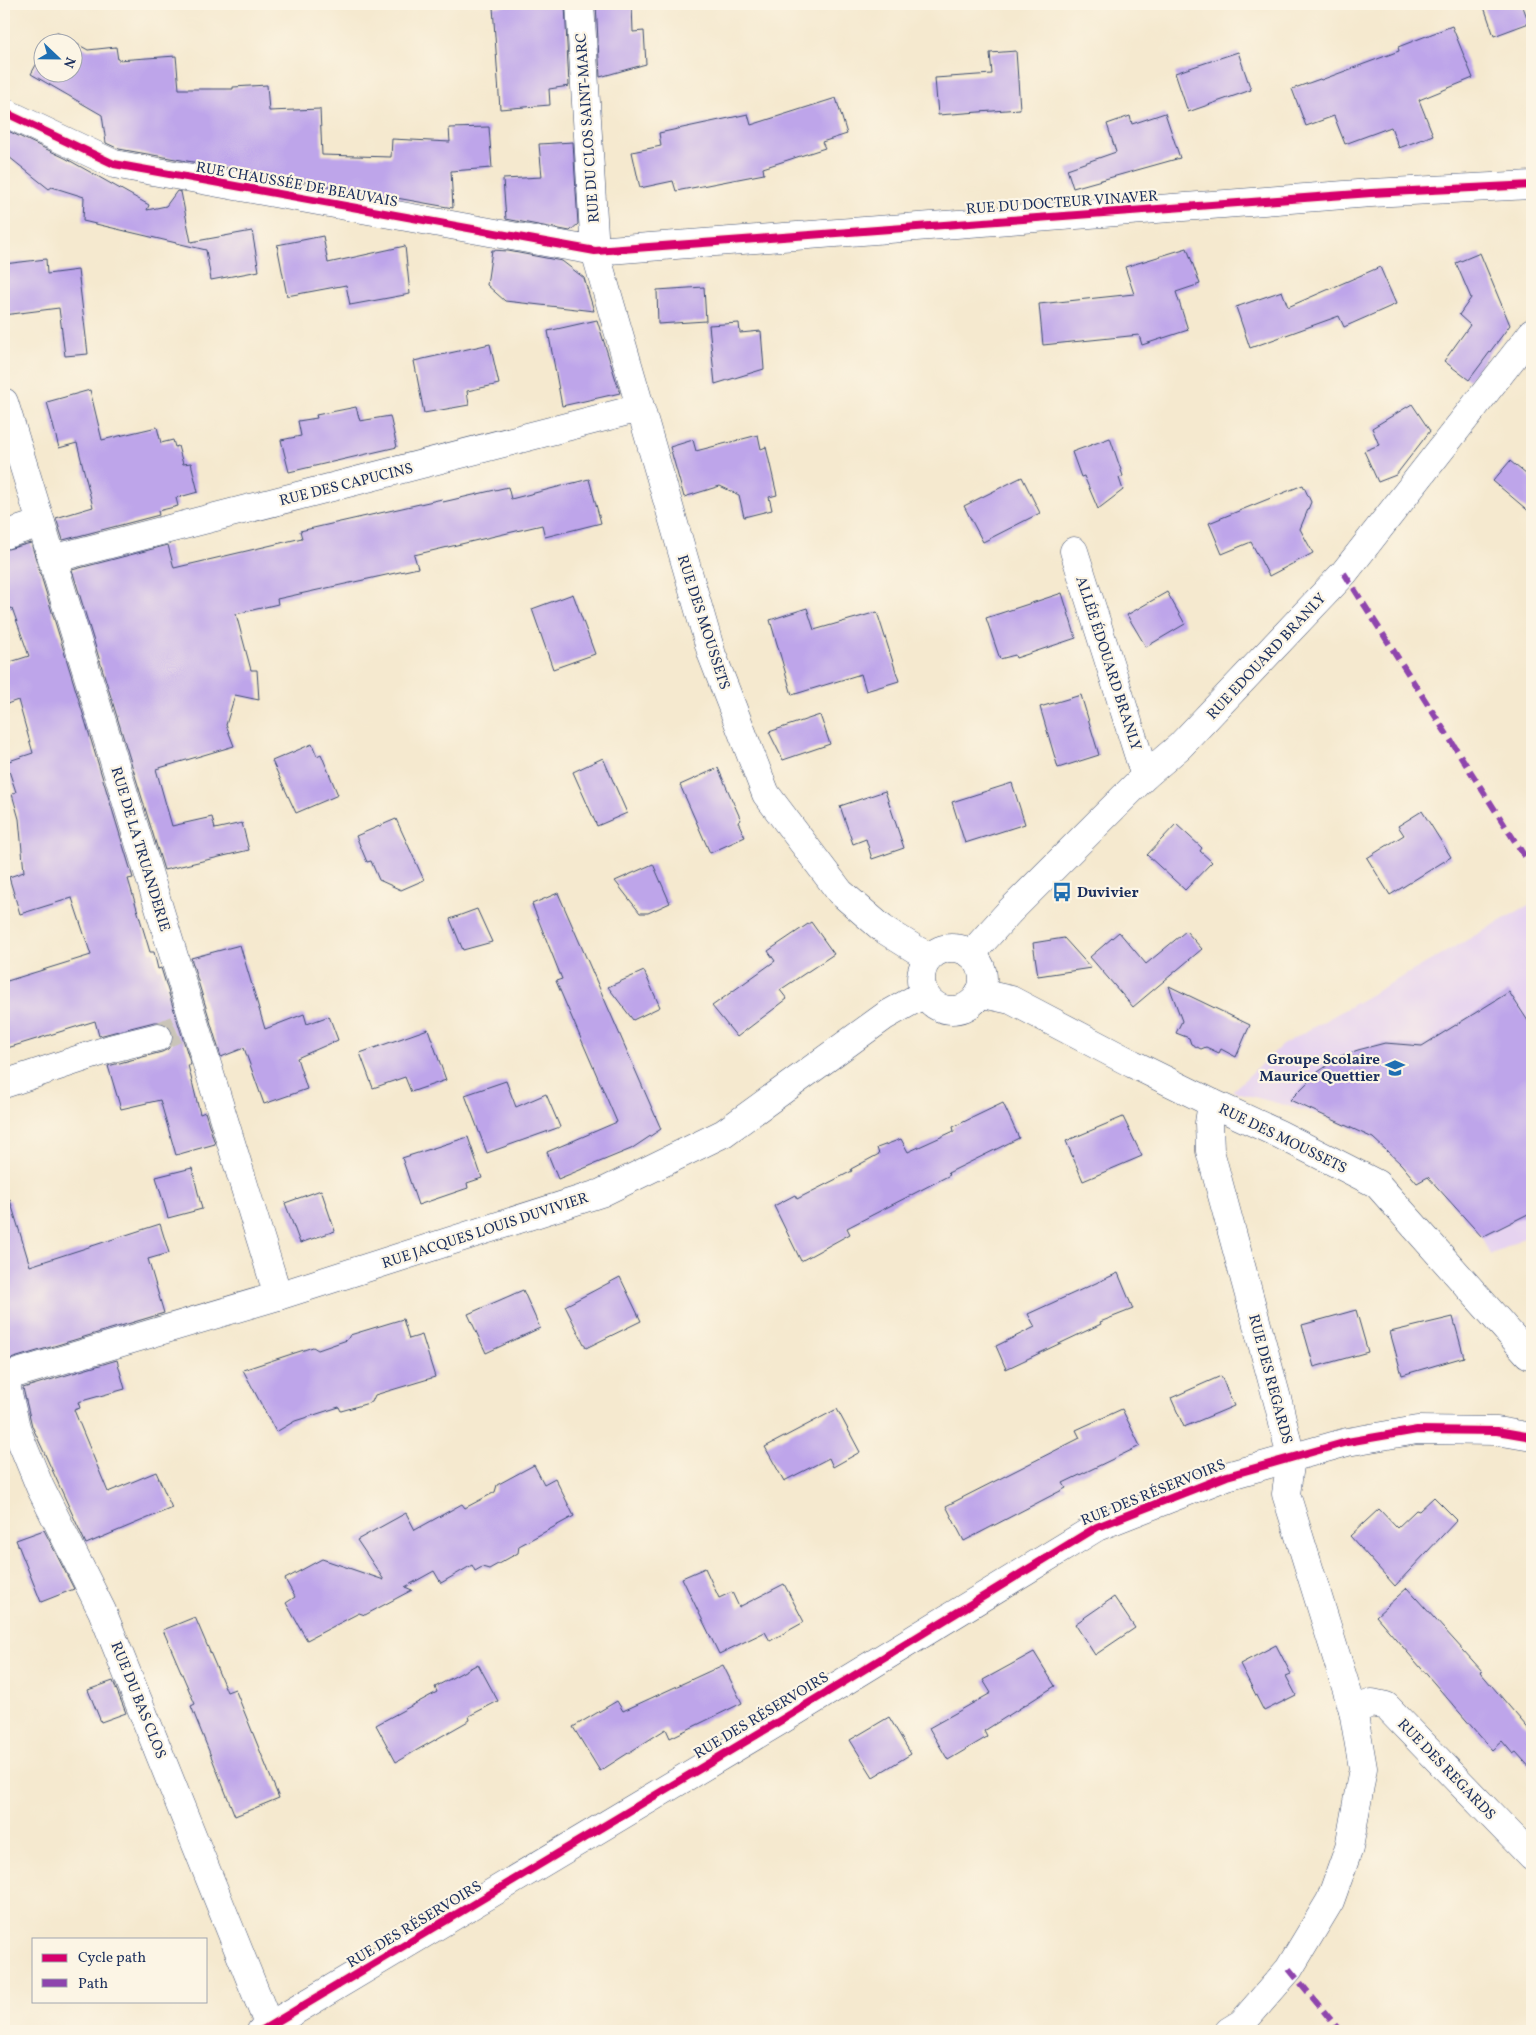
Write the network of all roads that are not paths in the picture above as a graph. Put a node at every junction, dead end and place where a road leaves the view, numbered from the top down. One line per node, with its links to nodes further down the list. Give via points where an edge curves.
1 (580, 4): 4 (street, RUE DU CLOS SAINT-MARC)
2 (4, 112): 4 (street, RUE CHAUSSÉE DE BEAUVAIS, via 114,164)
3 (1532, 185): 4 (street, RUE DU DOCTEUR VINAVER, via 1371,193)
4 (595, 251): 7 (street, RUE DES MOUSSETS)
5 (1532, 333): 12 (street, RUE EDOUARD BRANLY, via 1344,573 1180,746)
6 (4, 402): 8 (street, RUE DE LA TRUANDERIE)
7 (640, 408): 11 (street, RUE DES CAPUCINS); 14 (street, RUE DES MOUSSETS, via 712,655 766,794 840,892 883,929)
8 (41, 523): 9 (street); 11 (street, RUE DE LA TRUANDERIE)
9 (4, 535)
10 (1074, 551): 12 (street, ALLÉE ÉDOUARD BRANLY)
11 (52, 559): 17 (street, RUE DE LA TRUANDERIE)
12 (1145, 776): 13 (street, RUE EDOUARD BRANLY)
13 (971, 954): 14 (street, via 950,947); 15 (street, via 982,972)
14 (928, 957): 16 (street, via 920,982)
15 (979, 993): 16 (street, via 971,1003 959,1009 933,1004); 19 (street, RUE DES MOUSSETS, via 1011,1000)
16 (924, 994): 20 (street, RUE JACQUES LOUIS DUVIVIER, via 885,1016 724,1133 601,1193)
17 (176, 1028): 18 (street); 20 (street, RUE DE LA TRUANDERIE)
18 (4, 1084)
19 (1212, 1103): 21 (street, RUE DES MOUSSETS, via 1377,1184); 24 (street, RUE DES REGARDS, via 1210,1151)
20 (278, 1296): 22 (street, RUE JACQUES LOUIS DUVIVIER)
21 (1532, 1356)
22 (4, 1377): 27 (street, RUE DU BAS CLOS, via 16,1431 40,1487 102,1610)
23 (1532, 1437): 24 (street, RUE DES RÉSERVOIRS, via 1498,1431 1417,1430 1347,1442)
24 (1291, 1458): 25 (street, RUE DES REGARDS, via 1286,1494); 27 (street, RUE DES RÉSERVOIRS, via 1227,1476 1097,1526 783,1719)
25 (1353, 1710): 26 (street, RUE DES REGARDS, via 1372,1703 1386,1706); 28 (street, RUE DES REGARDS, via 1362,1768 1349,1848 1330,1901 1289,1969 1242,2023)
26 (1532, 1857)
27 (265, 2029)
28 (1229, 2031)

